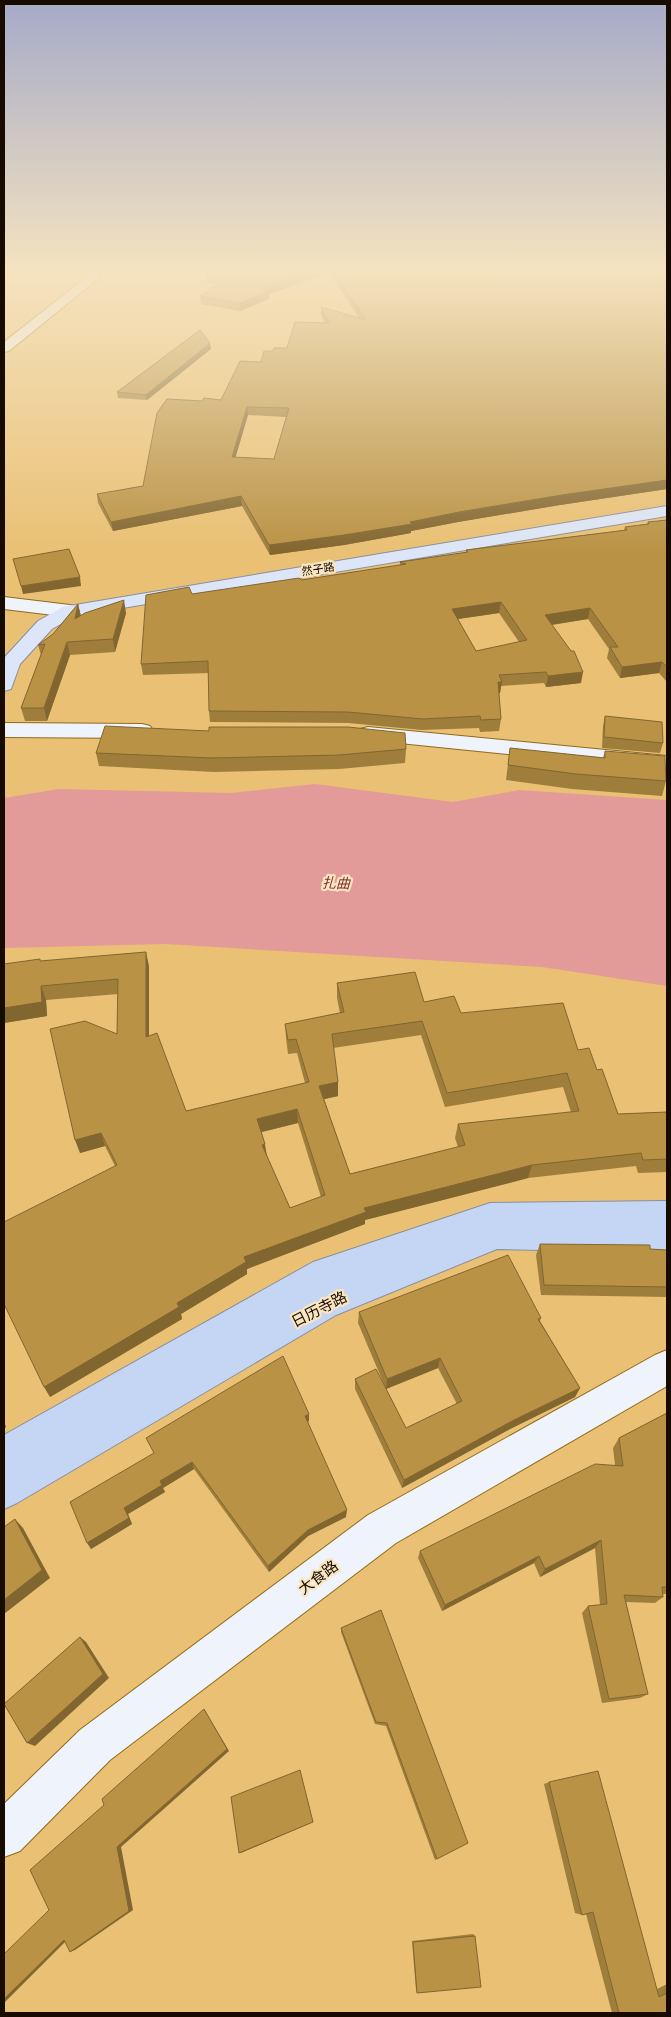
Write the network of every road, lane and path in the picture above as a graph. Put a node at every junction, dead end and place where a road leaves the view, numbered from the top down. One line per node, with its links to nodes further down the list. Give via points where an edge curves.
1 (667, 511): 3 (main road, 然子路)
2 (4, 603): 3 (street)
3 (70, 611): 4 (main road, 然子路, via 45,625 10,663)
4 (4, 685)
5 (4, 730): 6 (street)
6 (161, 731)
7 (348, 732): 8 (street)
8 (667, 763)
9 (667, 1215): 12 (highway, 日历寺路, via 490,1217 313,1278)
10 (667, 1238): 13 (highway, 日历寺路, via 496,1234 324,1304)
11 (667, 1367): 14 (street, 大食路, via 382,1529 95,1745)
12 (4, 1455)
13 (4, 1490)
14 (4, 1835)

